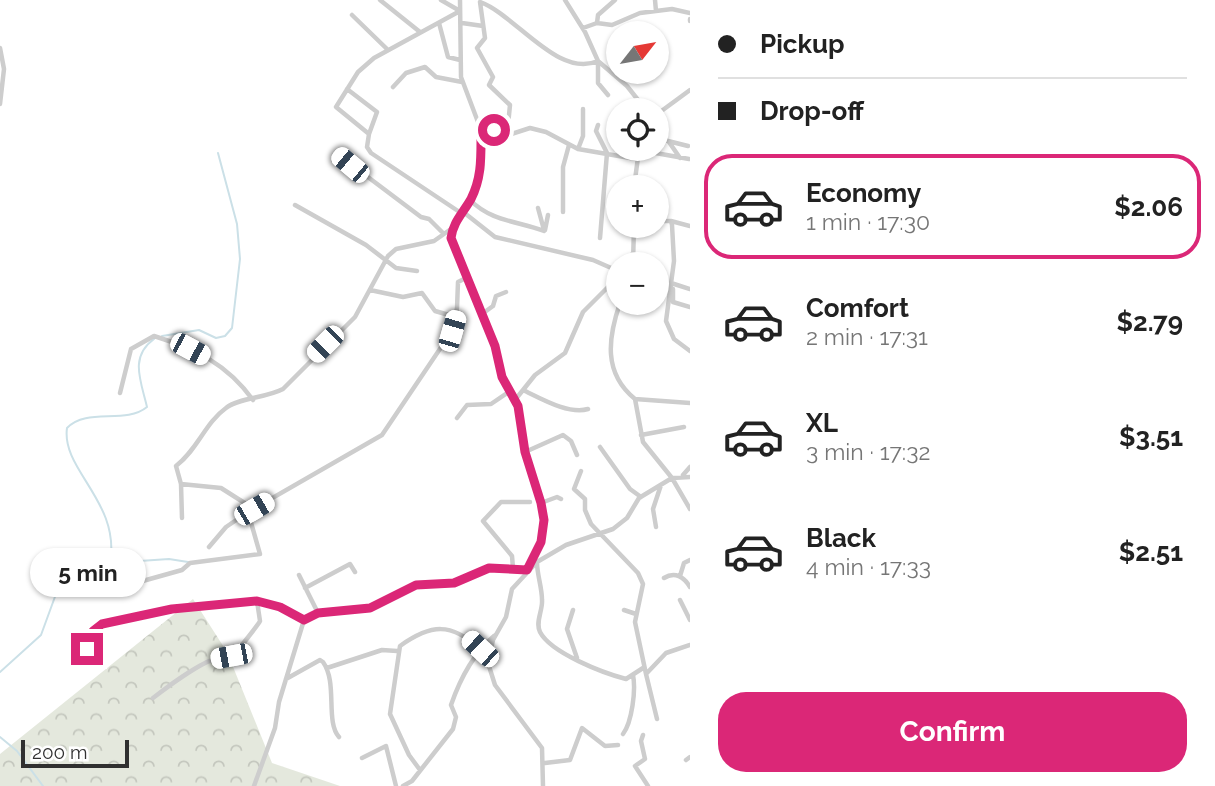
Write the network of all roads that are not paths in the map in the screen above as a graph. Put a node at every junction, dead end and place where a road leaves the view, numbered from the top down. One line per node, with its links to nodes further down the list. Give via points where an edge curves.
1 (380, 0): 16 (street)
2 (441, 0): 7 (street)
3 (460, 0): 7 (street)
4 (565, 0): 15 (street)
5 (615, 0): 13 (street, via 598,15)
6 (655, 0): 8 (street)
7 (460, 11): 11 (street); 12 (street)
8 (656, 11): 9 (street); 13 (street, via 635,13 612,25)
9 (690, 13)
10 (352, 15): 18 (street)
11 (439, 23): 16 (street); 19 (street, via 448,57)
12 (462, 23): 14 (street); 19 (street)
13 (597, 23): 15 (street)
14 (483, 26): 20 (street, via 480,2 556,57 583,66); 32 (street, via 485,38 477,48 494,77 491,89 510,105)
15 (583, 29): 20 (street)
16 (420, 32): 18 (street)
17 (0, 48): 27 (street, via 4,69)
18 (387, 49): 23 (street, via 358,72)
19 (460, 60): 21 (street)
20 (598, 61): 25 (street, via 598,83); 26 (street)
21 (462, 82): 22 (street, via 436,77 425,67 406,72); 34 (street, via 479,122)
22 (393, 87)
23 (347, 89): 33 (street, via 377,112); 33 (street, via 335,107)
24 (690, 90): 28 (street)
25 (608, 95)
26 (636, 98)
27 (0, 104)
28 (669, 105)
29 (583, 109): 39 (street)
30 (598, 125): 40 (street, via 596,131)
31 (488, 128): 32 (street)
32 (507, 133): 34 (street); 37 (street, via 530,128)
33 (369, 134): 50 (street, via 371,153)
34 (481, 140): 47 (street, via 482,169)
35 (669, 141): 38 (street)
36 (669, 142): 44 (street)
37 (569, 145): 39 (street); 51 (street, via 563,167)
38 (688, 146)
39 (578, 149): 42 (street)
40 (606, 151)
41 (336, 153): 57 (street)
42 (606, 153)
43 (669, 156): 44 (street)
44 (680, 158): 45 (street)
45 (689, 159)
46 (606, 161): 58 (street)
47 (470, 200): 50 (street); 56 (street, via 505,222)
48 (295, 205): 63 (street, via 366,245)
49 (538, 208): 56 (street)
50 (462, 212): 55 (street); 64 (street, via 495,237)
51 (563, 212)
52 (548, 215): 56 (street)
53 (671, 221): 54 (street); 67 (street)
54 (690, 226)
55 (452, 229): 57 (street); 66 (street, via 452,247)
56 (544, 230)
57 (444, 234): 63 (street, via 424,244 396,248)
58 (600, 238)
59 (635, 238): 60 (street)
60 (635, 248): 61 (street); 62 (street)
61 (633, 252)
62 (634, 252)
63 (384, 261): 65 (street); 70 (street)
64 (606, 266)
65 (417, 271)
66 (466, 278): 73 (street); 75 (street, via 458,282)
67 (671, 284): 69 (street); 72 (street, via 673,302); 76 (street, via 666,321 674,339)
68 (606, 289): 77 (street, via 583,312 565,353 535,374)
69 (690, 289)
70 (370, 290): 75 (street, via 403,297 422,293 435,311); 81 (street, via 355,317 283,389)
71 (506, 292): 73 (street, via 496,296 493,306)
72 (690, 307)
73 (482, 314): 78 (street)
74 (616, 315): 80 (street, via 610,354 618,377)
75 (456, 317): 102 (street, via 439,355 382,435)
76 (690, 351)
77 (523, 390): 82 (street); 84 (street, via 552,403)
78 (510, 391): 82 (street); 85 (street, via 491,404 467,405)
79 (120, 393): 81 (street, via 131,349 154,336 190,349 235,375)
80 (635, 399): 83 (street); 87 (street)
81 (253, 400): 96 (street, via 228,406 214,419 192,454 176,466)
82 (515, 400): 89 (street)
83 (690, 403)
84 (588, 409)
85 (457, 418)
86 (684, 427): 87 (street)
87 (642, 435): 95 (street)
88 (600, 447): 98 (street)
89 (525, 452): 90 (street, via 563,435); 101 (street)
90 (578, 455)
91 (690, 467): 93 (street)
92 (581, 471): 107 (street, via 573,489 582,496 586,515)
93 (683, 475): 94 (street); 95 (street)
94 (690, 477)
95 (672, 478): 97 (street); 103 (street)
96 (181, 484): 102 (street, via 221,488); 105 (street)
97 (662, 484): 98 (street); 106 (street, via 653,509)
98 (641, 497): 107 (street, via 618,526)
99 (561, 499): 101 (street)
100 (530, 502): 111 (street, via 501,502 483,521 508,550)
101 (541, 503): 112 (street, via 543,531)
102 (254, 509): 104 (street)
103 (690, 509)
104 (248, 512): 108 (street, via 226,527); 117 (street, via 260,554 190,563 182,570)
105 (182, 518)
106 (656, 527)
107 (602, 534): 110 (street, via 566,545); 125 (street, via 640,576 643,584)
108 (209, 547)
109 (690, 560): 115 (street)
110 (537, 562): 112 (street); 133 (street, via 543,603 540,631 562,654)
111 (513, 568): 112 (street); 124 (street, via 494,567 454,583 416,585 370,608)
112 (528, 569): 128 (street, via 512,589 506,617)
113 (355, 572): 118 (street, via 350,564)
114 (299, 575): 118 (street)
115 (680, 576): 116 (street); 119 (street)
116 (664, 578)
117 (132, 584)
118 (305, 587): 124 (street)
119 (690, 587)
120 (680, 600): 127 (street)
121 (257, 601): 126 (street); 130 (street, via 172,609 102,624 93,631); 139 (street, via 260,621 238,650 180,677)
122 (573, 610): 133 (street, via 567,629)
123 (624, 610): 125 (street)
124 (318, 613): 126 (street)
125 (636, 614): 135 (street)
126 (304, 620): 138 (street)
127 (690, 620)
128 (495, 635): 131 (street); 146 (street, via 488,663 491,676 542,748)
129 (690, 645): 136 (street, via 666,653)
130 (87, 649)
131 (480, 649): 132 (street, via 457,632 431,629 421,631); 147 (street, via 451,705 456,717 453,729)
132 (397, 651): 134 (street, via 382,650); 147 (street, via 390,714)
133 (577, 659): 137 (street, via 626,679)
134 (327, 668): 138 (street, via 320,660); 143 (street, via 334,730)
135 (643, 668): 136 (street); 137 (street)
136 (646, 674): 140 (street)
137 (633, 675): 141 (street, via 635,694)
138 (285, 680): 148 (street, via 275,728)
139 (153, 698)
140 (657, 719)
141 (623, 734)
142 (643, 735): 152 (street, via 645,759 635,766)
143 (339, 737)
144 (618, 745): 146 (street, via 605,746 582,728 570,760)
145 (362, 758): 149 (street, via 386,746)
146 (545, 763): 151 (street)
147 (420, 769): 150 (street)
148 (254, 786)
149 (396, 786)
150 (403, 786)
151 (543, 786)
152 (648, 786)

